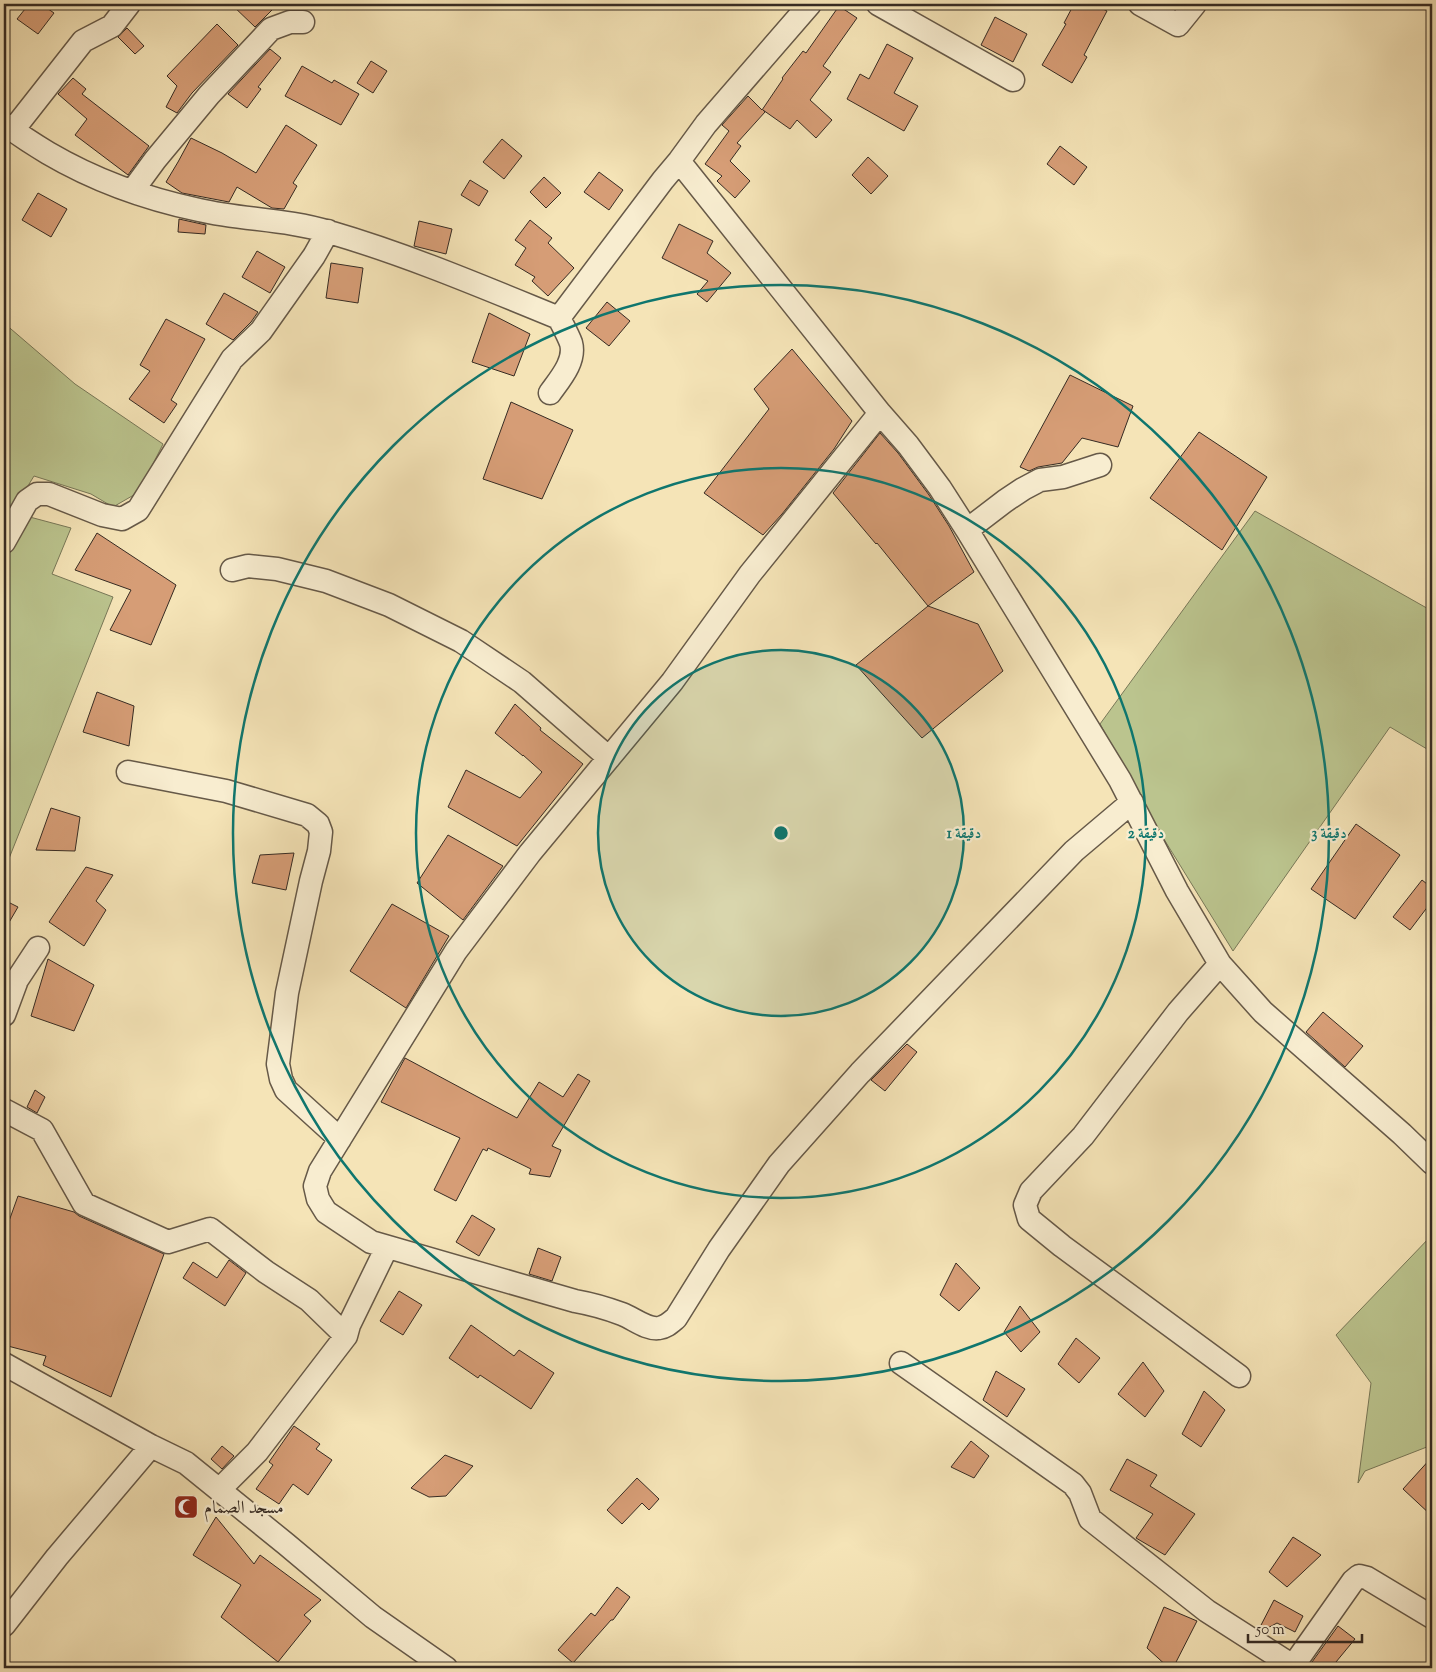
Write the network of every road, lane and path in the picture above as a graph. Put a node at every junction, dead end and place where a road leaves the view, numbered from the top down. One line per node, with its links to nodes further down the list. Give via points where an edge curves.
1 (129, 4): 8 (street, via 112,26 83,41)
2 (810, 4): 9 (street, via 706,124)
3 (878, 4): 7 (street)
4 (1140, 4): 5 (street, via 1178,25)
5 (1195, 4)
6 (303, 22): 10 (street, via 290,22 271,29 209,95)
7 (1013, 80)
8 (8, 127): 10 (street, via 48,153 99,178)
9 (679, 161): 12 (street); 14 (street)
10 (133, 190): 11 (street, via 200,210)
11 (328, 231): 12 (street, via 418,260); 17 (street, via 261,330 232,358 138,510 122,519 102,515 49,494 37,494 27,501)
12 (559, 318): 13 (street, via 571,344 572,356)
13 (550, 393)
14 (880, 413): 16 (street, via 930,474); 19 (street, via 750,574 672,682)
15 (1100, 466): 16 (street, via 1040,480)
16 (967, 530): 21 (street)
17 (4, 542)
18 (232, 570): 19 (street, via 248,566 277,569 326,581 389,605 462,641 522,682)
19 (609, 758): 26 (street, via 530,853 456,951)
20 (128, 772): 26 (street, via 234,793 307,815 318,824 321,832 319,851 287,993 278,1064 286,1090)
21 (1132, 802): 23 (street, via 1177,891); 28 (street, via 1074,851 860,1073 778,1164 676,1318 666,1326 651,1328 597,1305)
22 (38, 948): 24 (street, via 17,980)
23 (1220, 964): 27 (street, via 1263,1012); 32 (street, via 1178,1012 1083,1136 1031,1191 1026,1205 1029,1219 1062,1246)
24 (4, 1015)
25 (4, 1110): 29 (street, via 42,1130 84,1204 168,1242 210,1228 266,1272 309,1300)
26 (340, 1139): 28 (street, via 320,1170 315,1186 318,1199 326,1212 371,1242)
27 (1432, 1162)
28 (387, 1247): 29 (street)
29 (346, 1336): 34 (street, via 257,1452)
30 (901, 1363): 37 (street, via 1073,1484 1090,1519 1207,1611)
31 (4, 1364): 33 (street)
32 (1239, 1376)
33 (152, 1446): 34 (street, via 186,1463); 36 (street)
34 (220, 1489): 38 (street, via 373,1617)
35 (1432, 1617): 37 (street, via 1359,1576)
36 (4, 1625)
37 (1294, 1667)
38 (446, 1668)

